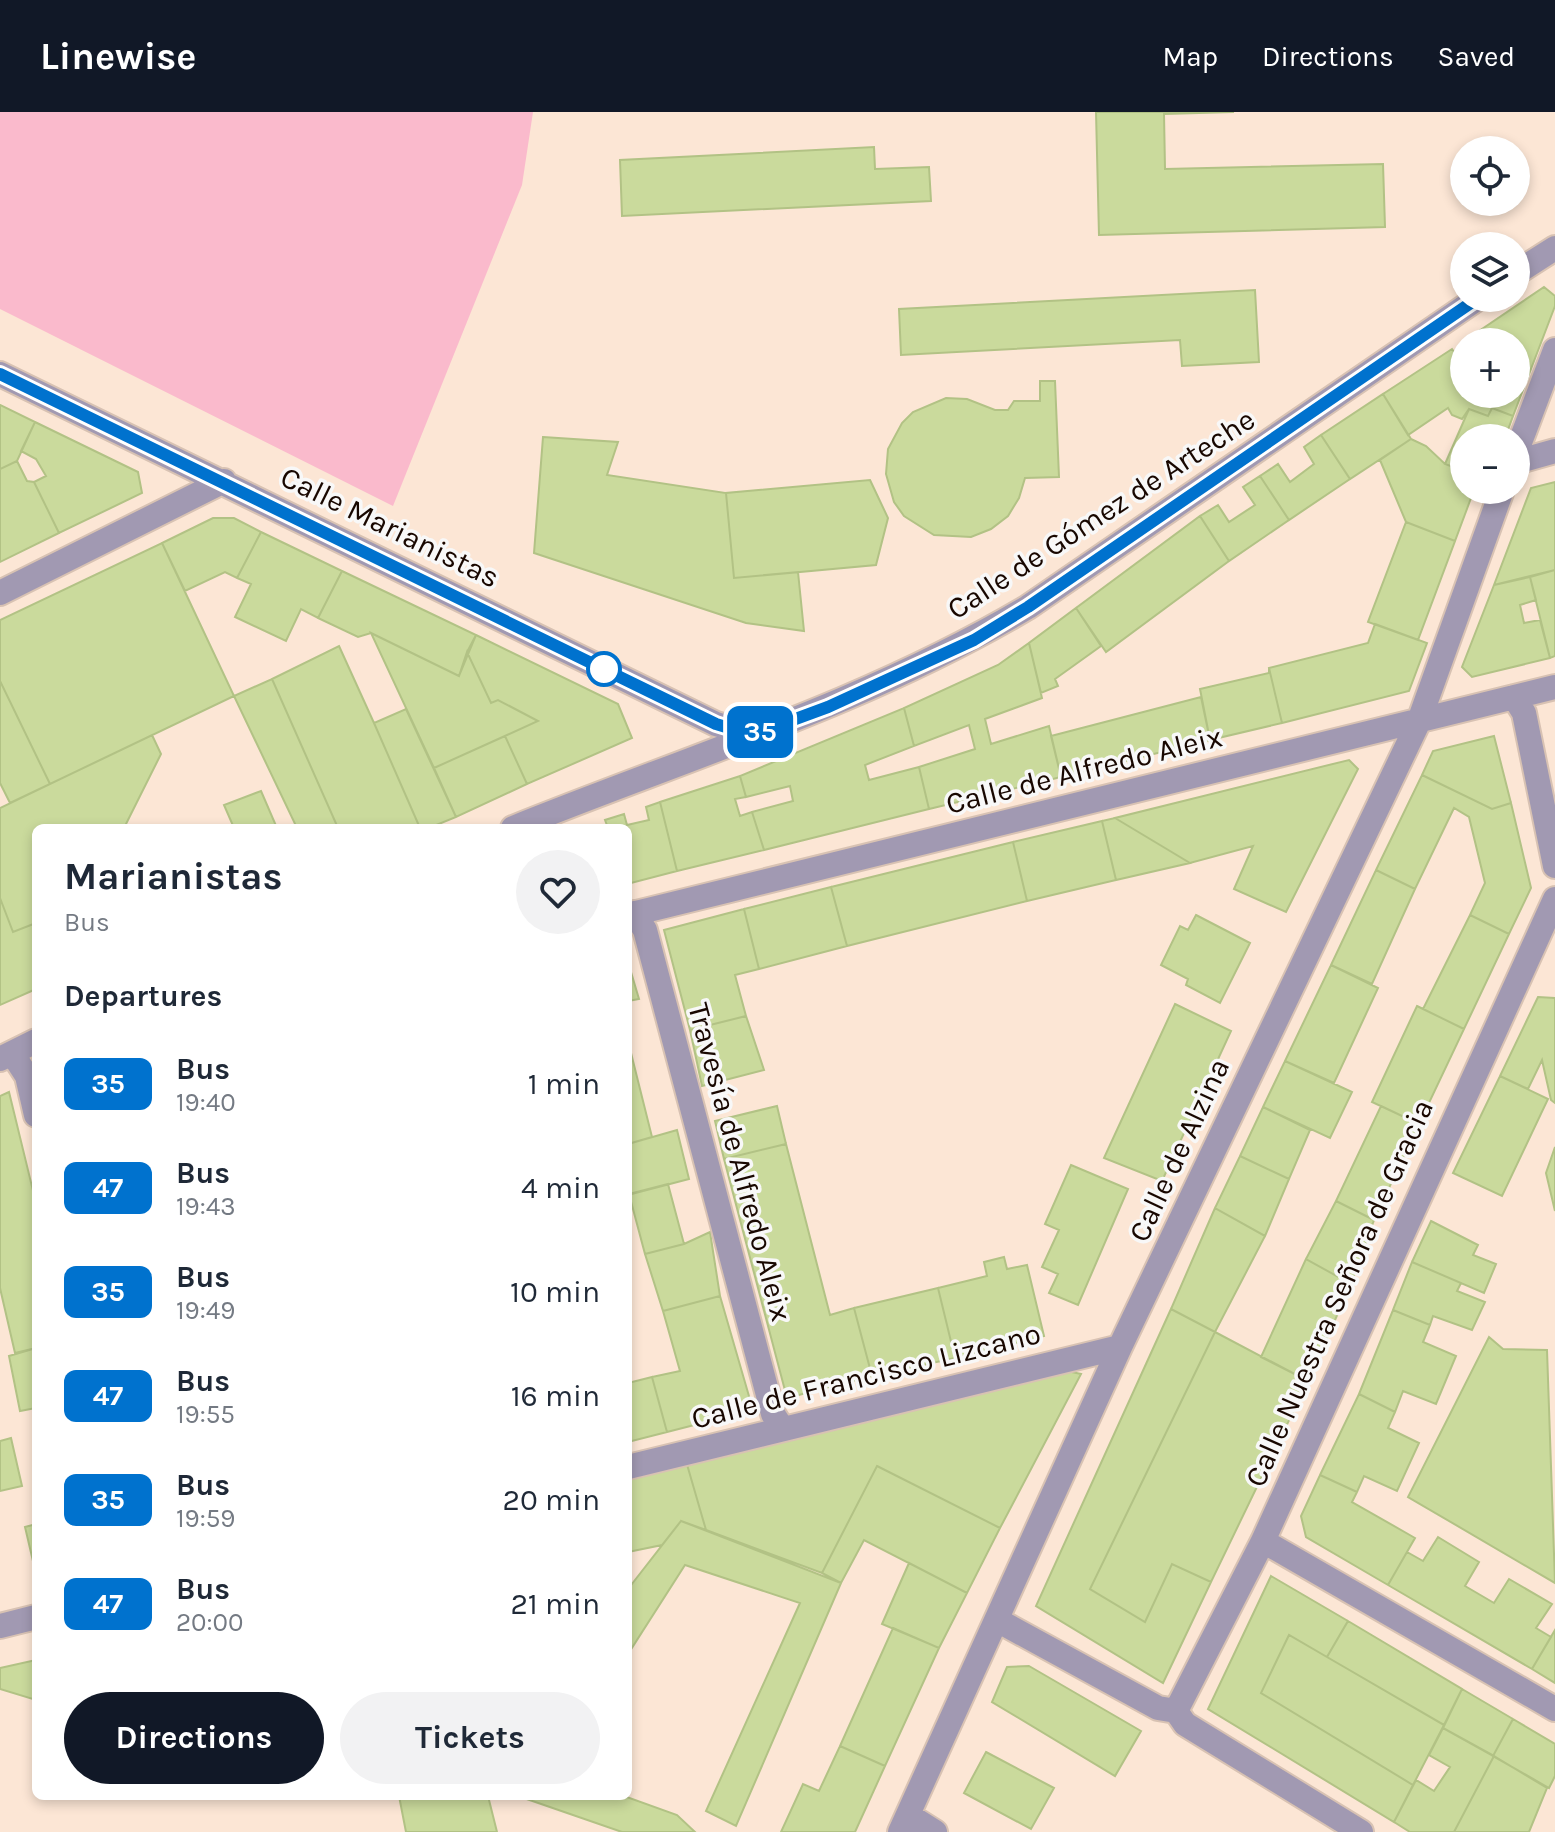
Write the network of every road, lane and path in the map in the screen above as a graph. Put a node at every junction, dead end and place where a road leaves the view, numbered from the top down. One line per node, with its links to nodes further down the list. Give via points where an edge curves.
1 (1552, 252): 2 (street)
2 (1530, 265)
3 (1458, 312): 15 (street, Calle de Gómez de Arteche, via 974,640 854,697)
4 (1555, 350): 6 (street)
5 (0, 374): 9 (street, Calle Marianistas)
6 (1527, 424)
7 (1555, 451): 8 (street)
8 (1530, 458)
9 (224, 481): 11 (street); 15 (street, Calle Marianistas, via 716,724)
10 (1497, 504): 14 (street, Calle de Alzina)
11 (0, 593)
12 (1555, 687): 13 (street, Calle de Alfredo Aleix)
13 (1514, 697): 14 (street, Calle de Alfredo Aleix); 17 (street, via 1524,713)
14 (1419, 721): 19 (street, Calle de Alfredo Aleix); 24 (street, Calle de Alzina)
15 (752, 735): 16 (street, Calle de Gómez de Arteche)
16 (523, 824)
17 (1555, 866)
18 (1555, 899): 27 (street, Calle Nuestra Señora de Gracia)
19 (632, 914)
20 (632, 915): 25 (street, Travesía de Alfredo Aleix, via 645,930 773,1414)
21 (32, 1043): 22 (street)
22 (6, 1056): 23 (street, via 27,1076)
23 (32, 1098)
24 (1120, 1347): 25 (street, Calle de Francisco Lizcano); 29 (street, Calle de Alzina)
25 (782, 1428): 26 (street, Calle de Francisco Lizcano)
26 (632, 1466)
27 (1263, 1541): 31 (street); 32 (street, Calle Nuestra Señora de Gracia)
28 (32, 1618): 30 (street)
29 (997, 1620): 32 (street, via 1158,1708); 33 (street, Calle de Alzina)
30 (0, 1626)
31 (1555, 1709)
32 (1176, 1711): 35 (street, via 1185,1724)
33 (904, 1824): 34 (street)
34 (935, 1832)
35 (1361, 1832)

